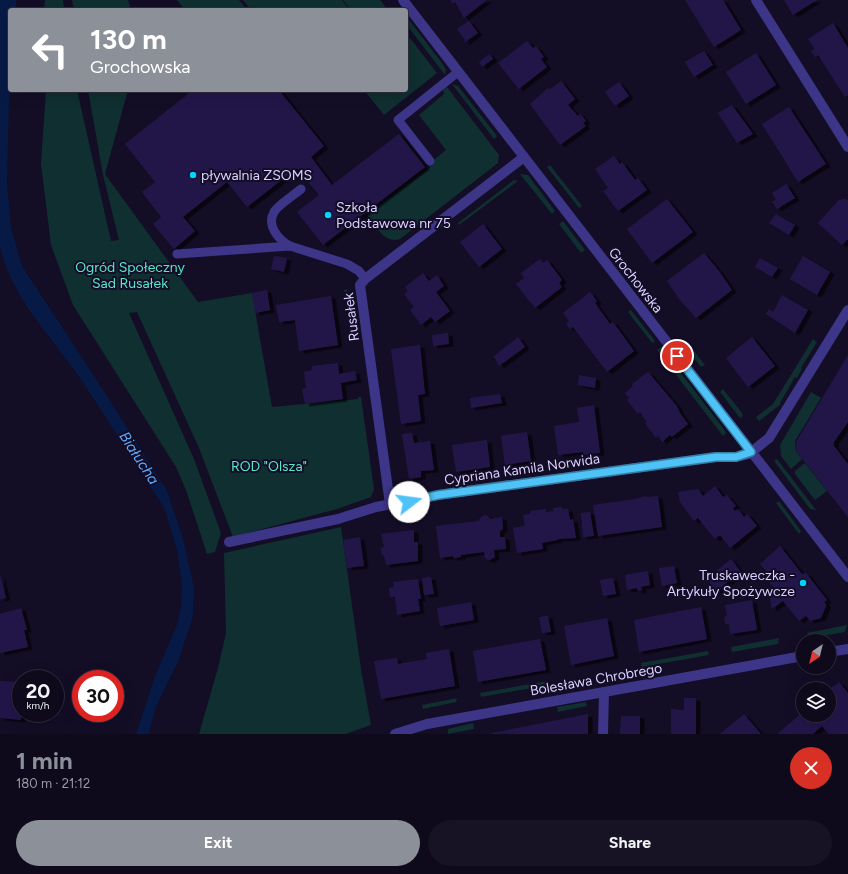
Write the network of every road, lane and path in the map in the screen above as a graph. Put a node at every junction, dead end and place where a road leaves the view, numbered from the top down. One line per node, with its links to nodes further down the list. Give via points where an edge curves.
1 (403, 0): 3 (street, Grochowska)
2 (756, 0): 4 (street)
3 (458, 72): 5 (street, Grochowska); 6 (lane, via 398,120)
4 (848, 147)
5 (524, 157): 10 (street, Rusałek); 12 (street, Grochowska)
6 (430, 161)
7 (301, 189): 8 (lane, via 274,212 271,222 281,241)
8 (290, 246): 9 (lane); 10 (lane, via 347,264)
9 (177, 254)
10 (365, 279): 13 (street, Rusałek, via 360,285 360,290)
11 (848, 310): 12 (street, via 773,434)
12 (751, 452): 13 (street, Cypriana Kamila Norwida, via 736,457 716,457 438,495); 15 (street, Grochowska)
13 (390, 504): 14 (street, Cypriana Kamila Norwida, via 338,519)
14 (229, 542)
15 (848, 577)
16 (848, 649): 17 (street)
17 (836, 651)
18 (796, 657): 19 (street, Bolesława Chrobrego)
19 (604, 692): 20 (street, Bolesława Chrobrego); 22 (street)
20 (427, 729): 21 (street, Bolesława Chrobrego)
21 (395, 734)
22 (603, 734)

